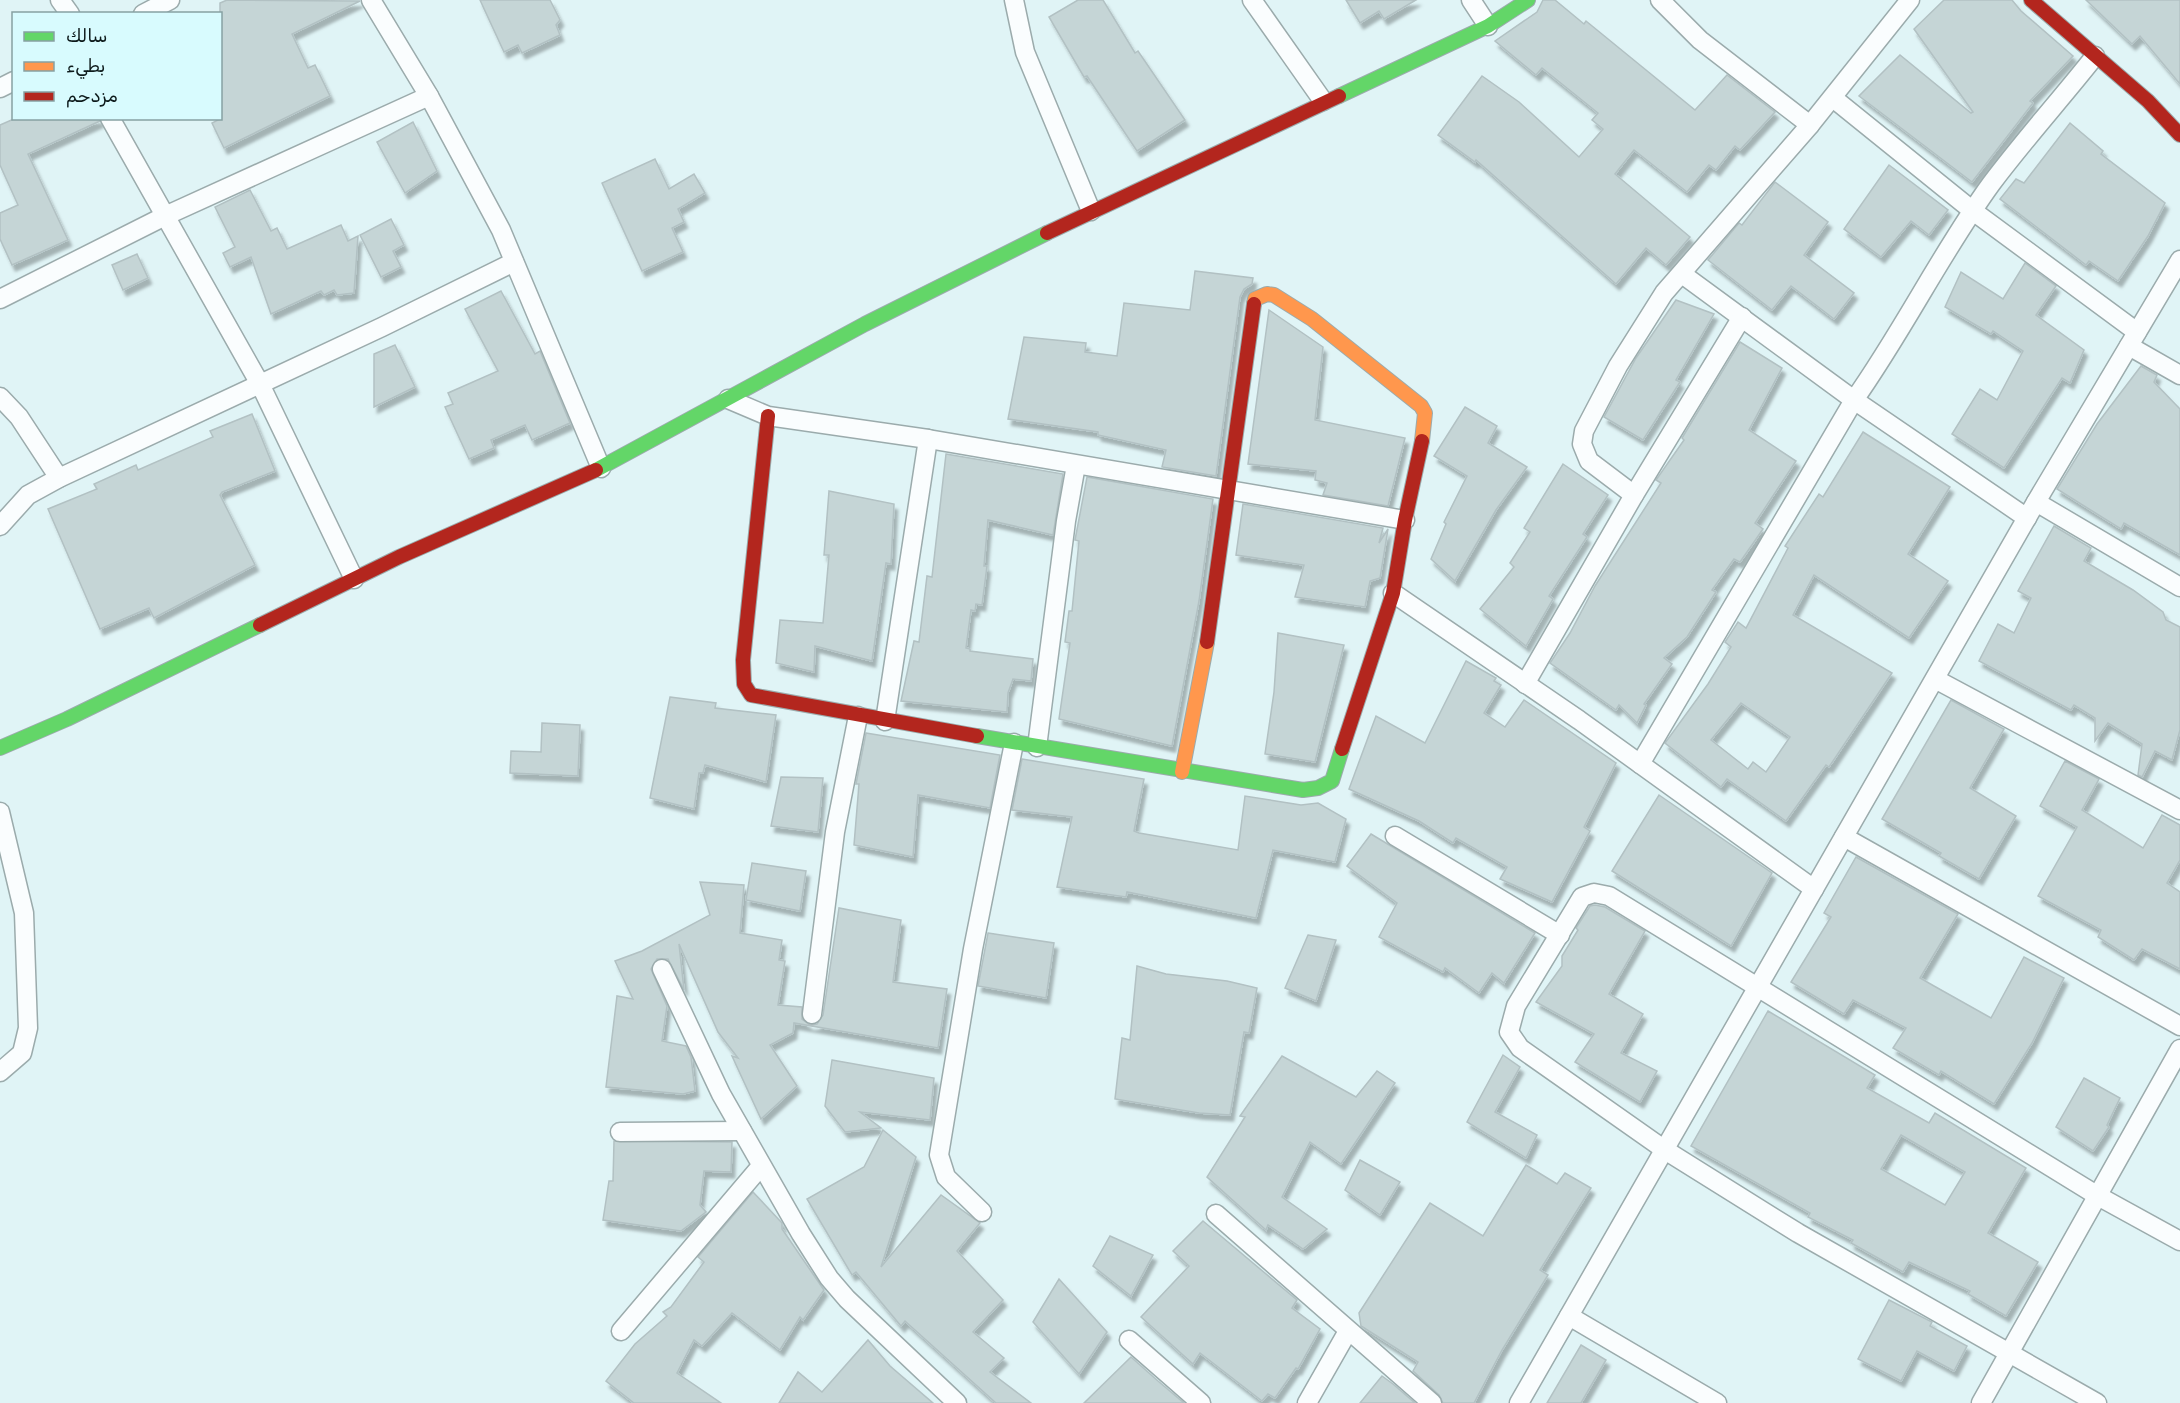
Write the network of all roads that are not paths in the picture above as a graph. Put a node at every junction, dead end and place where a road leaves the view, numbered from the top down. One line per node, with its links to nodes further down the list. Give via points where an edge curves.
1 (170, 0): 10 (street)
2 (371, 0): 13 (street)
3 (1014, 0): 19 (street, via 1025,52)
4 (1252, 0): 15 (street)
5 (1471, 0): 11 (street)
6 (1528, 0): 11 (street)
7 (1660, 0): 17 (street, via 1700,40)
8 (1904, 2): 14 (street)
9 (2042, 4): 12 (street)
10 (147, 12)
11 (1488, 26): 15 (street)
12 (2095, 56): 18 (street, via 2148,101); 20 (street)
13 (429, 96): 21 (street); 23 (street, via 501,230)
14 (1833, 98): 17 (street); 20 (street)
15 (1323, 101): 19 (street)
16 (111, 120): 21 (street)
17 (1810, 125): 24 (street)
18 (2180, 135)
19 (1091, 211): 31 (street, via 865,324)
20 (1973, 211): 27 (street); 32 (street)
21 (165, 216): 25 (street); 29 (street)
22 (2180, 260): 27 (street)
23 (514, 262): 29 (street); 36 (street)
24 (1682, 274): 26 (street); 39 (street, via 1664,293 1584,431 1582,444 1589,460)
25 (0, 298)
26 (1742, 317): 32 (street); 39 (street)
27 (2133, 339): 28 (street); 40 (street)
28 (2180, 375)
29 (260, 384): 37 (street); 43 (street)
30 (0, 397): 37 (street, via 20,417)
31 (728, 399): 33 (street); 36 (street)
32 (1854, 400): 40 (street); 53 (street)
33 (768, 416): 34 (street); 48 (street, via 743,660 744,684 755,697)
34 (927, 439): 35 (street); 49 (street)
35 (1076, 465): 38 (street); 51 (street)
36 (601, 468): 43 (street)
37 (59, 478): 42 (street, via 28,495)
38 (1228, 490): 41 (street); 41 (street, via 1252,307 1255,299 1274,295 1312,319 1425,412 1424,434); 54 (street, via 1214,603)
39 (1634, 495): 47 (street)
40 (2031, 510): 44 (street); 46 (street)
41 (1405, 520): 45 (street)
42 (0, 526)
43 (354, 579): 52 (street)
44 (2180, 587)
45 (1393, 593): 47 (street); 54 (street, via 1332,781 1303,790)
46 (1935, 679): 55 (street); 58 (street)
47 (1526, 684): 53 (street)
48 (858, 716): 49 (street); 63 (street, via 835,832)
49 (885, 721): 50 (street)
50 (1014, 743): 51 (street); 72 (street, via 939,1155 946,1177)
51 (1037, 747): 54 (street)
52 (0, 748)
53 (1640, 764): 59 (street)
54 (1182, 772)
55 (2180, 810)
56 (0, 812): 66 (street, via 24,912 28,1028 22,1053)
57 (1395, 836): 60 (street)
58 (1844, 837): 59 (street); 64 (street)
59 (1814, 889): 62 (street)
60 (1560, 935): 62 (street, via 1582,897 1594,893 1609,896); 69 (street, via 1516,1006 1509,1026 1512,1039)
61 (662, 969): 67 (street)
62 (1758, 987): 69 (street); 71 (street)
63 (812, 1014)
64 (2180, 1026)
65 (2180, 1049): 71 (street)
66 (0, 1072)
67 (742, 1131): 68 (street); 70 (street)
68 (620, 1132)
69 (1665, 1150): 75 (street); 79 (street, via 1798,1233)
70 (762, 1166): 76 (street); 80 (street, via 829,1278)
71 (2098, 1196): 74 (street); 79 (street)
72 (982, 1212)
73 (1216, 1214): 77 (street)
74 (2180, 1242)
75 (1569, 1316): 84 (street); 85 (street)
76 (621, 1331)
77 (1348, 1331): 82 (street); 83 (street)
78 (1130, 1340): 81 (street)
79 (2010, 1352): 86 (street); 87 (street)
80 (957, 1403)
81 (1201, 1403)
82 (1307, 1403)
83 (1432, 1403)
84 (1519, 1403)
85 (1717, 1403)
86 (1981, 1403)
87 (2097, 1403)

